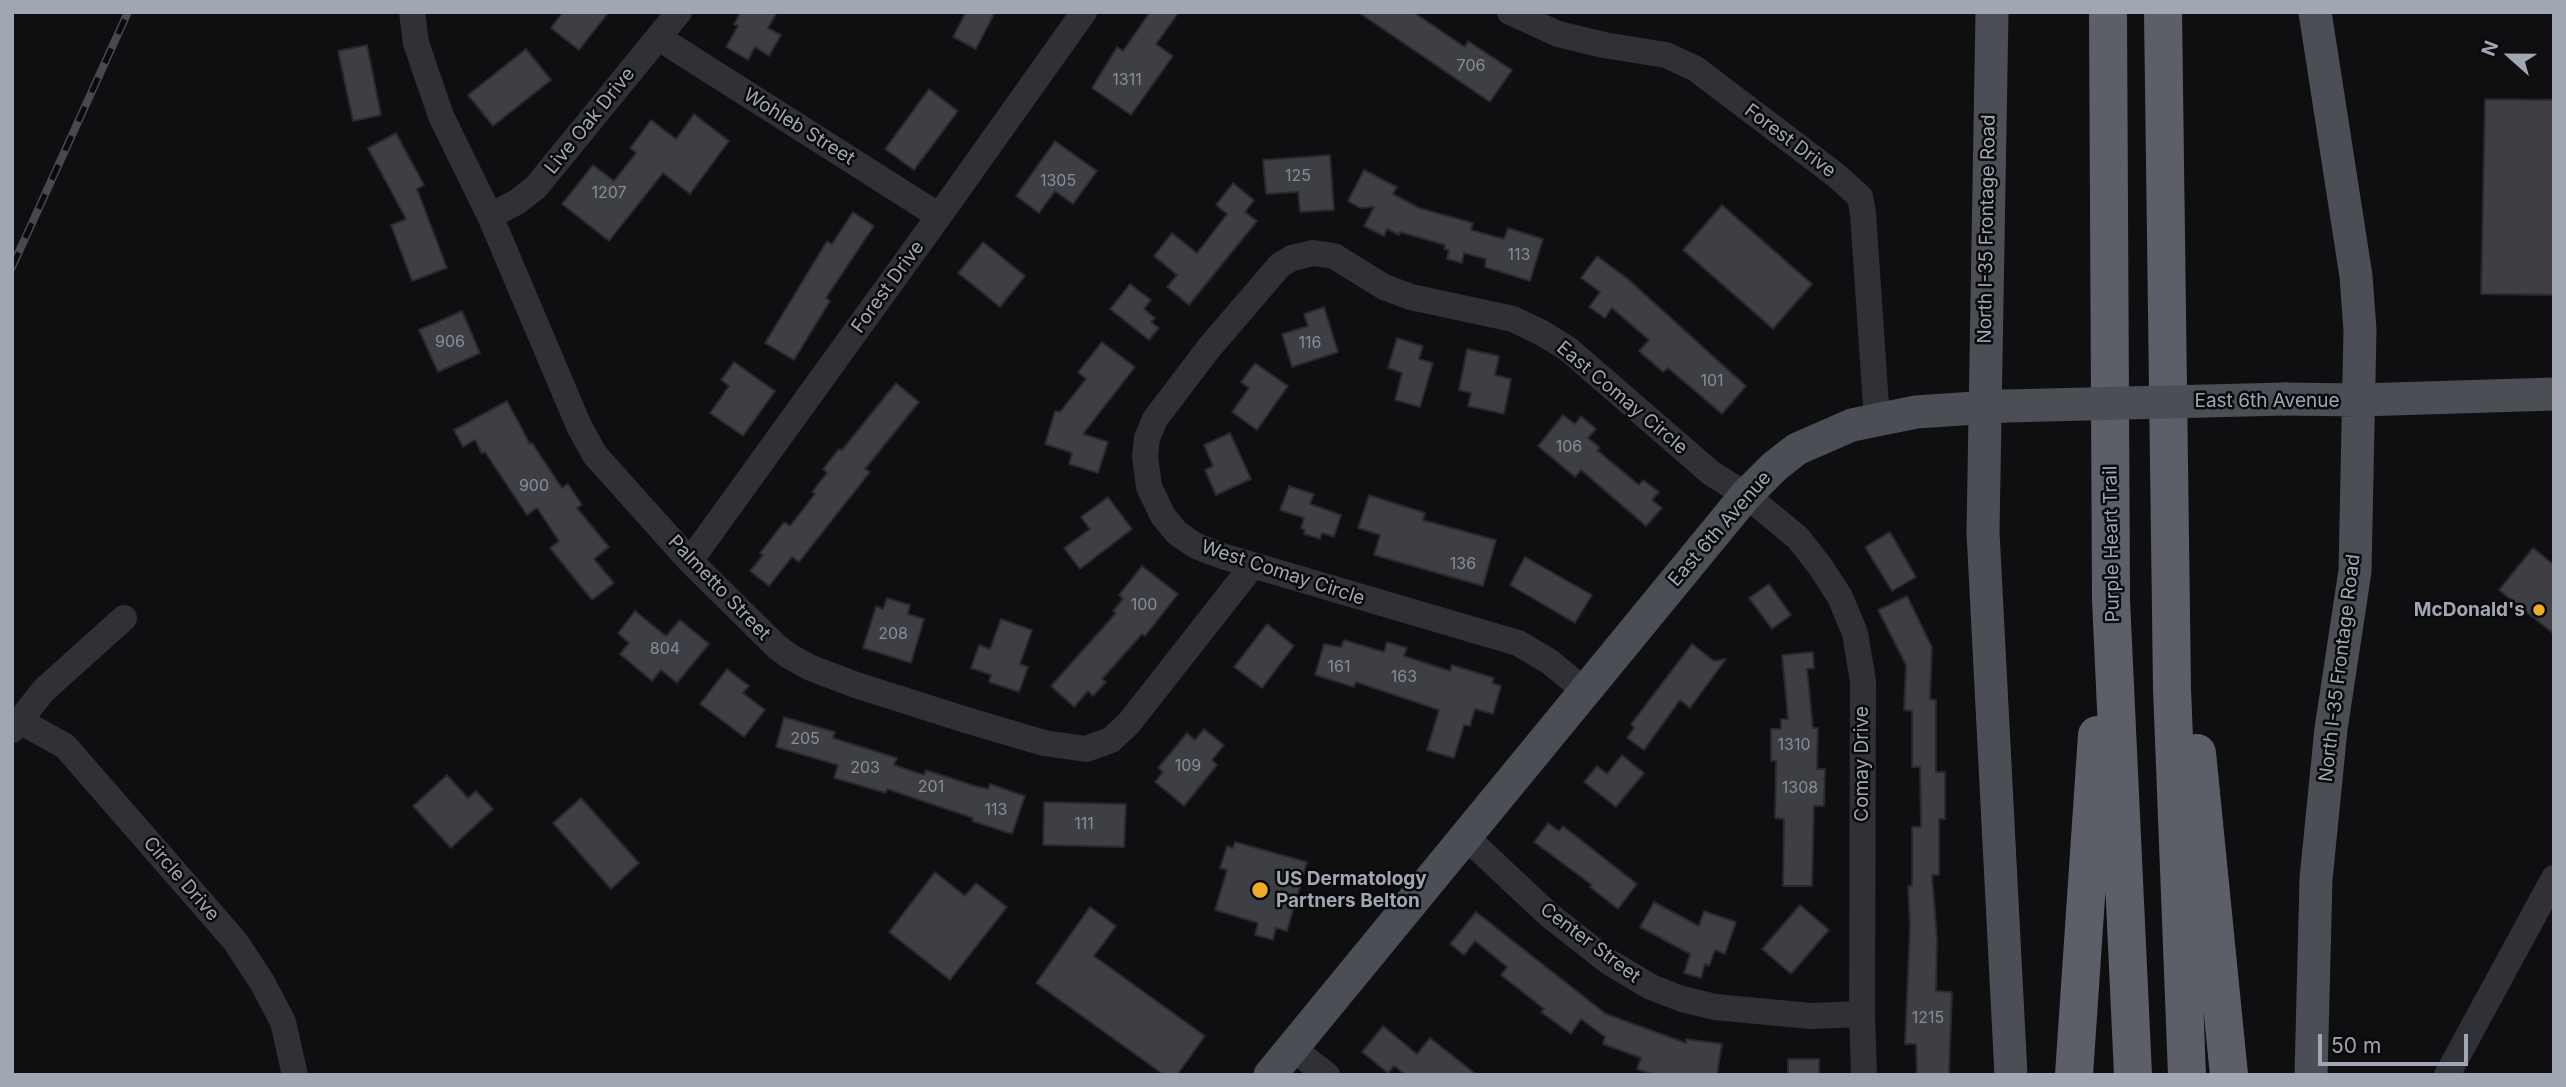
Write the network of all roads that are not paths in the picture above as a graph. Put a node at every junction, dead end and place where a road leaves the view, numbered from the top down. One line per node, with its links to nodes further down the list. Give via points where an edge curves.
1 (412, 12): 10 (street, Palmetto Street, via 430,88)
2 (679, 12): 9 (street, Live Oak Drive)
3 (1084, 12): 11 (street, Forest Drive)
4 (1510, 12): 16 (street, Forest Drive, via 1558,34 1666,55 1696,69 1860,197)
5 (1992, 12): 15 (main road, North I-35 Frontage Road)
6 (2108, 12): 21 (highway, Purple Heart Trail)
7 (2163, 12): 18 (highway)
8 (2315, 12): 14 (main road, North I-35 Frontage Road, via 2356,276)
9 (659, 38): 10 (street, Live Oak Drive, via 536,187); 11 (street, Wohleb Street)
10 (490, 216): 19 (street, Palmetto Street, via 595,456)
11 (939, 216): 19 (street, Forest Drive)
12 (1209, 348): 17 (street, East Comay Circle, via 1280,265 1313,253 1334,256 1411,297 1513,319 1542,333 1567,349 1711,473); 20 (street, West Comay Circle, via 1155,419 1145,456 1149,488 1177,533 1196,546)
13 (2554, 394): 14 (main road, East 6th Avenue)
14 (2359, 401): 15 (main road, East 6th Avenue, bridge); 38 (main road, North I-35 Frontage Road, via 2355,571 2331,729 2316,879)
15 (1995, 407): 16 (main road, East 6th Avenue, via 1916,412); 33 (main road, North I-35 Frontage Road, via 1983,532)
16 (1877, 420): 17 (main road, East 6th Avenue, via 1797,449)
17 (1746, 495): 23 (main road, East 6th Avenue); 27 (street, Comay Drive, via 1798,538 1840,597 1855,633 1863,681)
18 (2171, 527): 36 (highway); 37 (highway)
19 (690, 561): 20 (street, Palmetto Street, via 777,647 811,667 966,720 1044,743 1086,749 1111,740 1129,723)
20 (1253, 565): 23 (street, West Comay Circle, via 1518,643)
21 (2111, 600): 34 (highway, via 2095,754); 35 (highway, Purple Heart Trail)
22 (124, 618): 24 (street, Circle Drive, via 44,690)
23 (1585, 691): 25 (main road, East 6th Avenue)
24 (15, 725): 29 (street, Circle Drive, via 65,746 234,941 283,1022)
25 (1465, 836): 27 (street, Center Street, via 1549,915 1650,987 1715,1007 1811,1016); 28 (main road, East 6th Avenue)
26 (2554, 878): 39 (street)
27 (1862, 1014): 32 (street, Comay Drive)
28 (1292, 1048): 30 (main road, East 6th Avenue); 31 (street)
29 (295, 1075)
30 (1270, 1075)
31 (1327, 1075)
32 (1864, 1075)
33 (2011, 1075)
34 (2074, 1075)
35 (2133, 1075)
36 (2187, 1075)
37 (2230, 1075)
38 (2311, 1075)
39 (2447, 1075)

